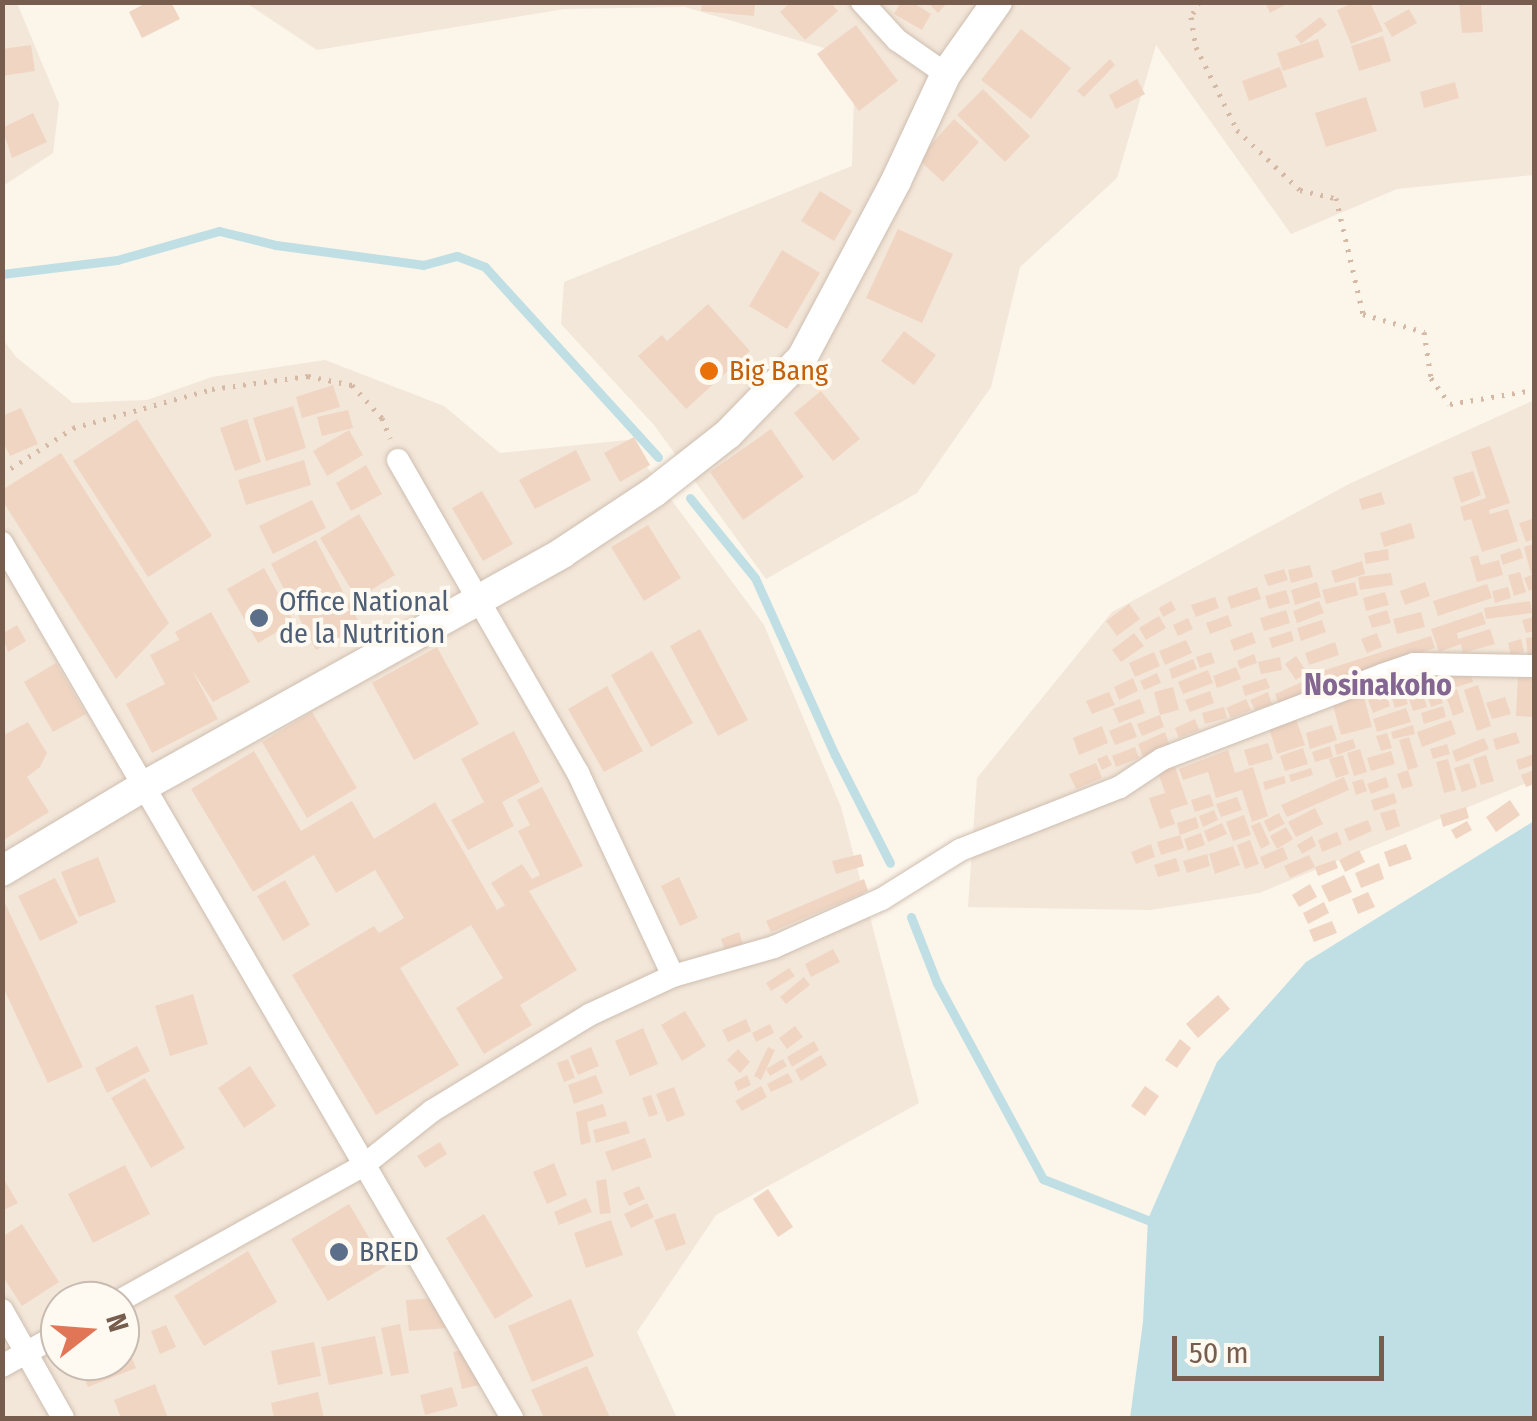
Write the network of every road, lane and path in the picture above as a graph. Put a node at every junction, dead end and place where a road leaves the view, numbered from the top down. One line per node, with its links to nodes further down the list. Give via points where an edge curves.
1 (862, 2): 4 (street, via 898,40)
2 (997, 2): 4 (street)
3 (1199, 2): 5 (path, via 1191,17 1196,47 1237,130 1300,190 1336,198 1363,314 1424,332 1431,378 1450,404)
4 (946, 74): 9 (street, via 802,358 728,434 654,492)
5 (1534, 390)
6 (398, 460): 7 (path, via 382,418 352,385 308,376 212,389 73,428); 9 (street)
7 (2, 474)
8 (2, 543): 11 (street)
9 (475, 600): 11 (street); 13 (street, via 578,773)
10 (1534, 666): 13 (street, via 1414,664 1382,675 1162,760 1120,787 960,850 882,899 774,947)
11 (144, 786): 12 (street); 14 (street)
12 (2, 871)
13 (673, 976): 14 (street, via 554,1036 432,1111)
14 (364, 1164): 15 (street); 21 (street)
15 (140, 1290)
16 (2, 1310): 18 (street)
17 (40, 1345): 18 (street)
18 (30, 1351): 19 (street); 20 (street)
19 (2, 1366)
20 (63, 1418)
21 (512, 1418)

